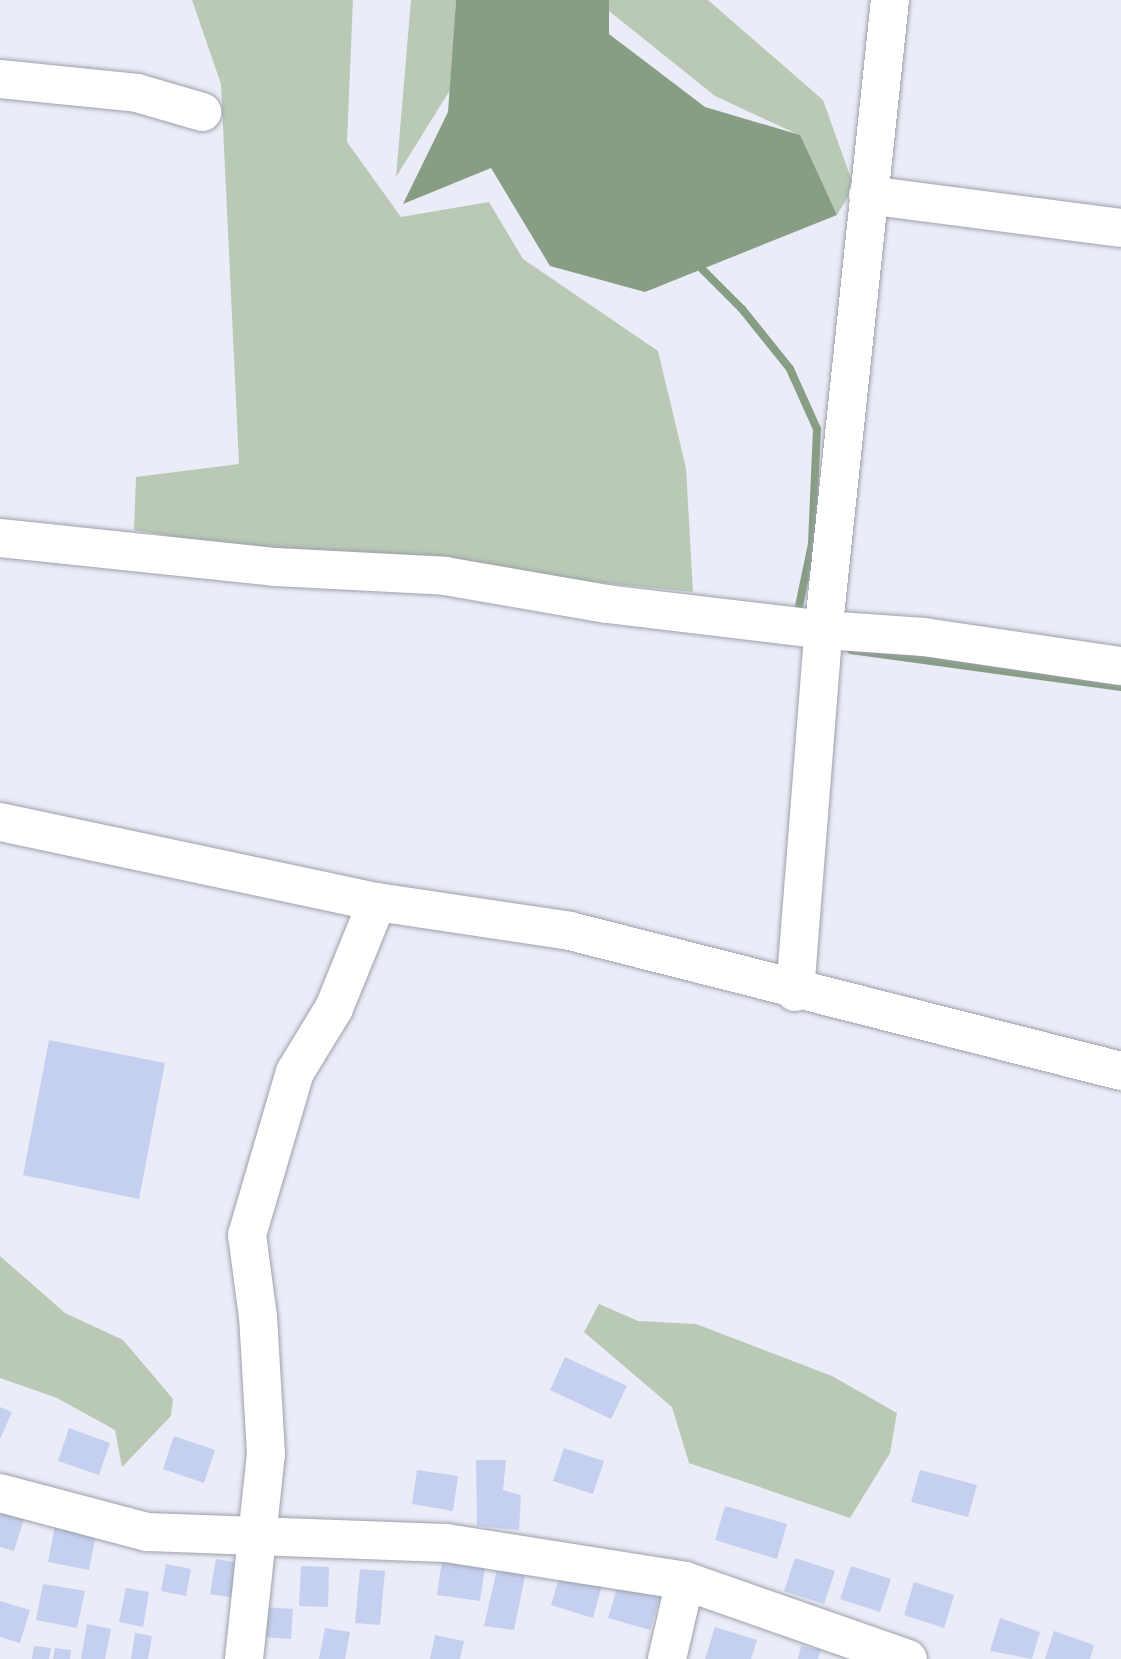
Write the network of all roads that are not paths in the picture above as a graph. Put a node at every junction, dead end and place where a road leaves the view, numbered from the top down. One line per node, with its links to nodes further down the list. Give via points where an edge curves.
1 (890, 0): 4 (street)
2 (0, 79): 3 (street, via 137,93)
3 (202, 112)
4 (868, 195): 5 (street); 7 (street)
5 (1121, 228)
6 (0, 538): 7 (street, via 276,567 445,576)
7 (811, 635): 8 (street, via 924,637); 11 (street)
8 (1121, 666)
9 (0, 822): 10 (street)
10 (377, 902): 11 (street, via 569,931); 14 (street, via 334,1008 295,1072 247,1235 258,1317 266,1454)
11 (795, 992): 12 (street)
12 (1121, 1071)
13 (0, 1493): 14 (street, via 147,1532)
14 (255, 1537): 15 (street, via 446,1543); 16 (street)
15 (685, 1581): 17 (street); 18 (street)
16 (244, 1659)
17 (667, 1659)
18 (908, 1659)

